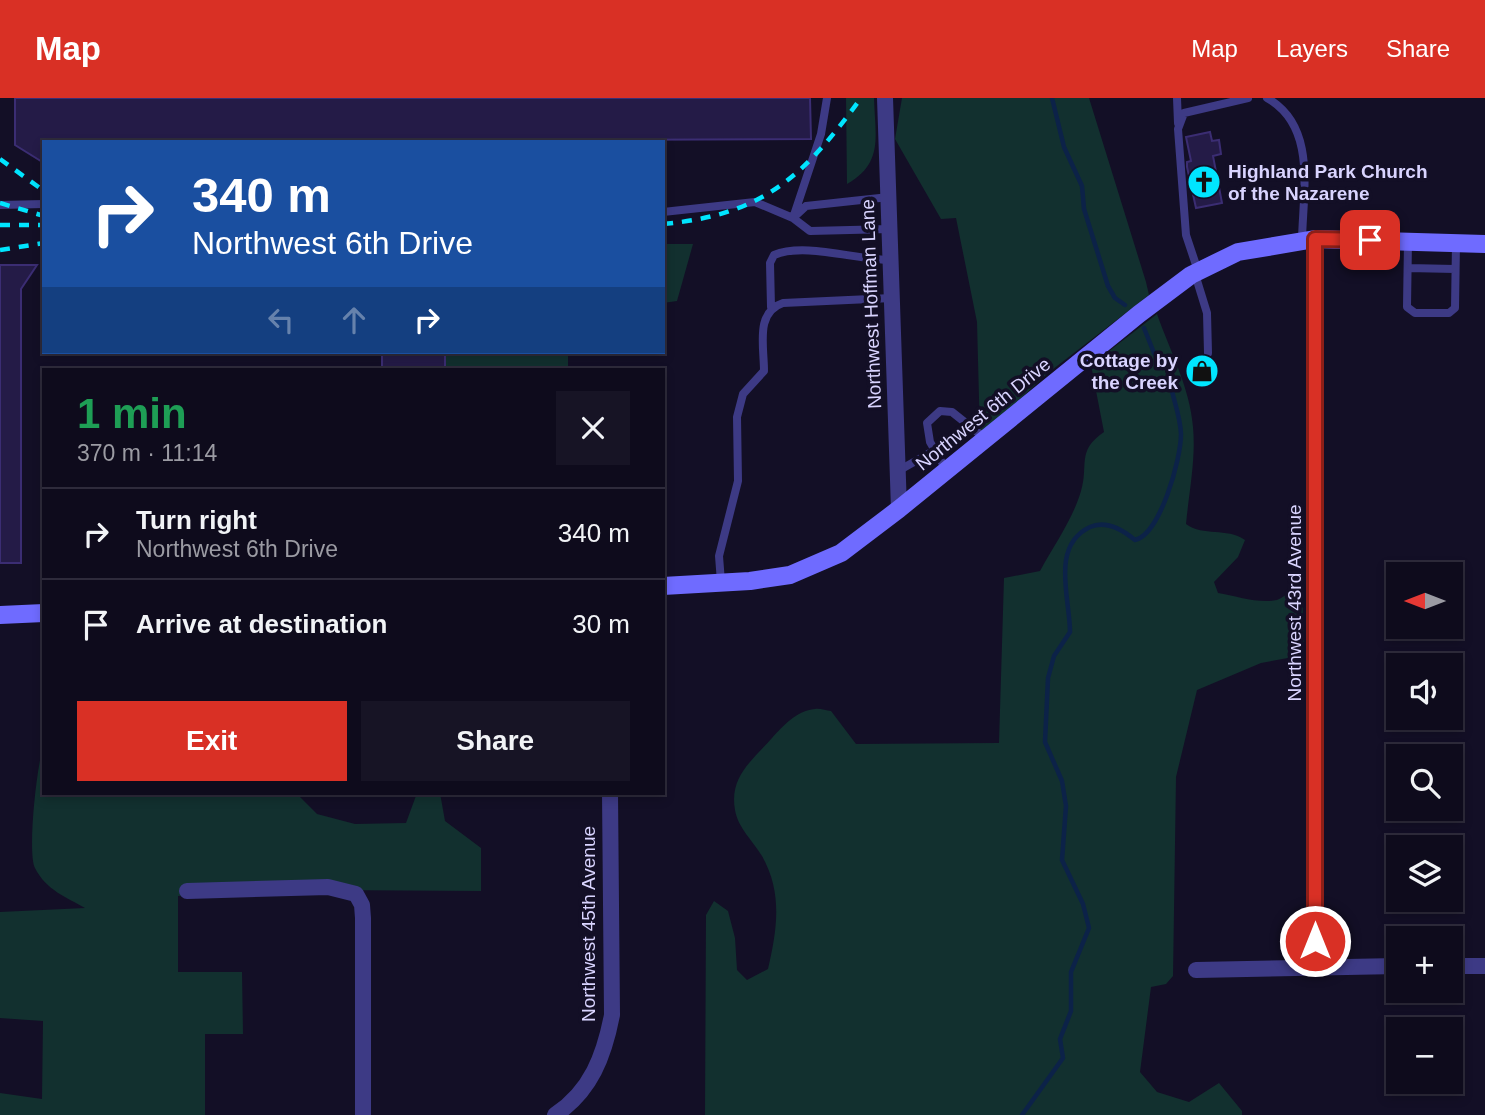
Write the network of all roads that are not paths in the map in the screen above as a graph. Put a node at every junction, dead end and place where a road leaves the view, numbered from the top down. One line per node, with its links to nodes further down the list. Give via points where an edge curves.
1 (827, 98): 12 (lane, via 821,134)
2 (885, 98): 8 (street, Northwest Hoffman Lane)
3 (1177, 98): 7 (lane)
4 (1248, 98): 6 (lane)
5 (1267, 98): 14 (lane, via 1295,124 1305,156)
6 (1227, 100): 7 (lane, via 1184,113)
7 (1178, 129): 21 (lane, via 1186,235)
8 (889, 197): 12 (lane, via 806,206); 13 (street, Northwest Hoffman Lane)
9 (0, 205): 10 (lane)
10 (42, 205)
11 (665, 212): 12 (lane, via 755,202)
12 (793, 218): 13 (lane, via 810,231)
13 (890, 229): 18 (street, Northwest Hoffman Lane)
14 (1309, 239): 15 (main road, Northwest 6th Drive); 21 (main road, Northwest 6th Drive, via 1251,248); 39 (street, Northwest 43rd Avenue)
15 (1408, 242): 16 (main road, Northwest 6th Drive); 19 (lane)
16 (1456, 243): 17 (main road, Northwest 6th Drive); 20 (lane)
17 (1485, 244)
18 (891, 260): 22 (street, Northwest Hoffman Lane); 23 (lane, via 821,252 774,255)
19 (1408, 268): 20 (lane); 20 (lane, via 1407,307 1415,313 1449,313 1455,308)
20 (1455, 269)
21 (1197, 272): 24 (lane, via 1207,313); 25 (main road, Northwest 6th Drive)
22 (892, 298): 23 (lane); 27 (street, Northwest Hoffman Lane)
23 (771, 307): 30 (lane, via 764,318 764,371 743,394 737,417 738,481 719,556)
24 (1208, 353)
25 (986, 439): 26 (lane, via 952,412 940,411 927,423); 28 (main road, Northwest 6th Drive)
26 (935, 450): 27 (lane); 28 (lane)
27 (898, 471): 29 (street, Northwest Hoffman Lane)
28 (947, 471): 29 (main road, Northwest 6th Drive)
29 (899, 509): 30 (main road, Northwest 6th Drive, via 841,553 810,569)
30 (721, 583): 31 (main road, Northwest 6th Drive)
31 (665, 586)
32 (42, 613): 33 (main road)
33 (0, 615)
34 (610, 795): 42 (street, Northwest 45th Avenue, via 612,1014 606,1046 582,1092)
35 (187, 891): 41 (street, via 340,888 356,894 362,905)
36 (1386, 966): 39 (street)
37 (1463, 966): 38 (street)
38 (1485, 966)
39 (1315, 967): 40 (street)
40 (1196, 970)
41 (363, 1115)
42 (555, 1115)

